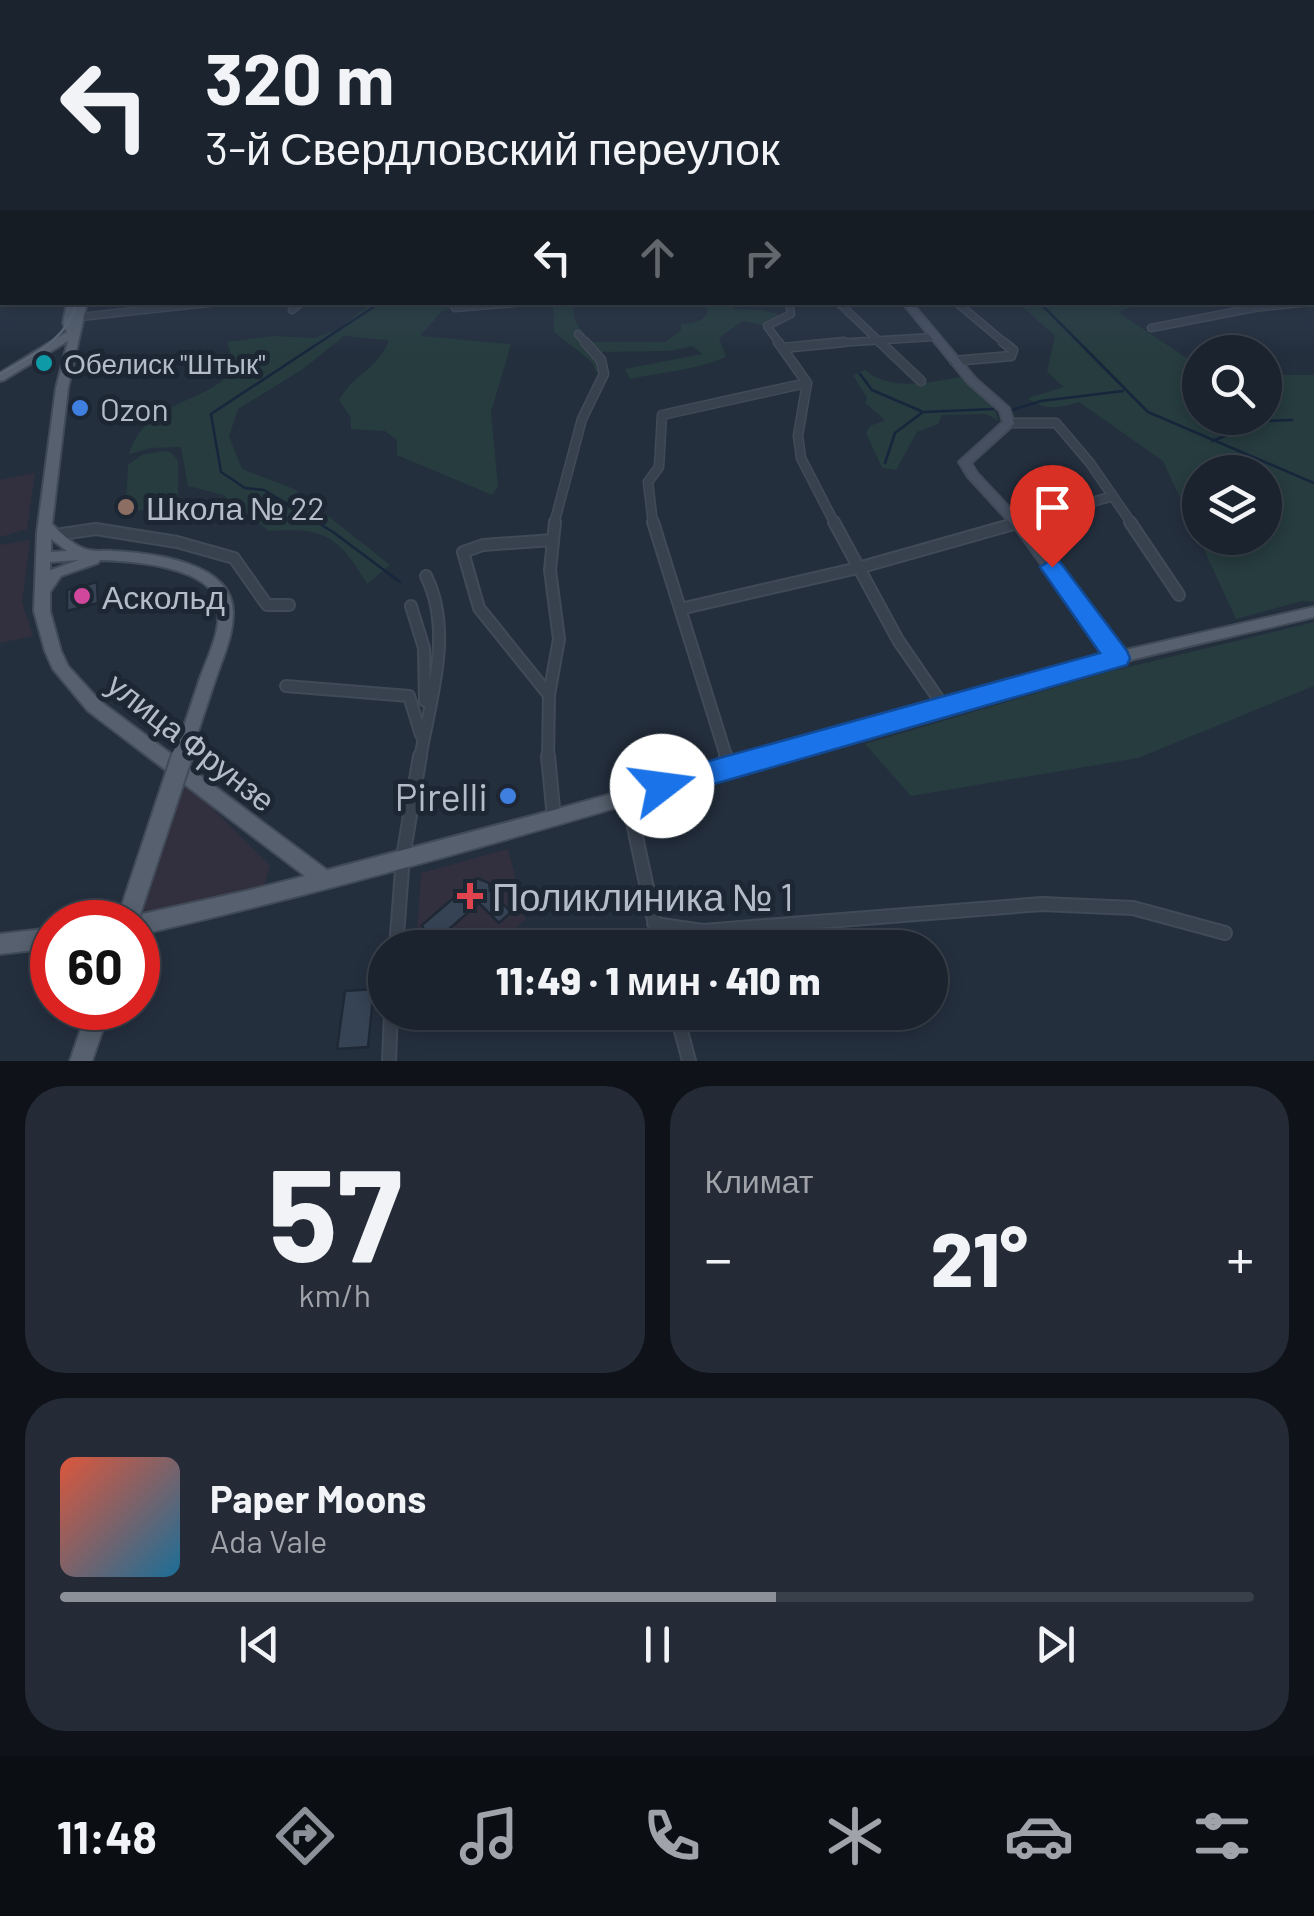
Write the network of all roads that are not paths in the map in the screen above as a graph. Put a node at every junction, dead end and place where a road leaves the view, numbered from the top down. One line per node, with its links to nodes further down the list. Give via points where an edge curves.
1 (72, 305): 14 (main road, улица Фрунзе)
2 (82, 305): 13 (main road, улица Фрунзе)
3 (190, 305): 13 (street)
4 (298, 305): 12 (street)
5 (490, 305): 11 (street)
6 (790, 305): 19 (street, via 791,314 767,326)
7 (841, 305): 18 (street)
8 (908, 305): 17 (main road)
9 (960, 305): 20 (street, via 1012,350 1011,356)
10 (1280, 305): 15 (street)
11 (455, 308)
12 (292, 310)
13 (80, 317): 14 (main road, улица Фрунзе)
14 (70, 328): 21 (main road); 22 (main road); 28 (main road, улица Фрунзе)
15 (1150, 328)
16 (578, 334): 29 (street, via 602,360 604,374 582,419)
17 (932, 336): 18 (street); 20 (main road)
18 (878, 338): 19 (street); 23 (street)
19 (783, 348): 24 (street)
20 (954, 361): 25 (main road, via 1006,410)
21 (0, 369)
22 (0, 378)
23 (921, 381)
24 (807, 383): 33 (street, via 796,428 802,462); 39 (street, via 662,415 662,462 648,482 655,537)
25 (1009, 423): 26 (street, via 1056,423 1085,453); 27 (main road, via 965,462)
26 (1110, 497): 27 (street); 36 (street)
27 (1019, 524): 33 (street); 41 (main road)
28 (50, 530): 30 (main road); 31 (main road, улица Фрунзе); 37 (street, via 96,529 234,558 267,604)
29 (552, 540): 43 (street, via 559,639); 43 (street, via 463,552 479,608)
30 (91, 555): 31 (main road); 32 (main road)
31 (44, 558): 35 (main road, улица Фрунзе)
32 (113, 558): 35 (main road, via 70,566); 52 (main road, bridge, via 186,566 214,580 226,610)
33 (858, 568): 39 (street); 44 (street)
34 (426, 576): 45 (street, via 436,596 440,644)
35 (41, 592): 51 (main road, улица Фрунзе, via 46,632 61,669 94,706)
36 (1179, 594)
37 (289, 605)
38 (411, 606): 45 (street, via 424,648)
39 (680, 609): 47 (street)
40 (1314, 612): 41 (main road)
41 (1117, 658): 44 (main road)
42 (286, 686): 46 (street, via 410,696)
43 (549, 694): 49 (street)
44 (944, 706): 47 (main road)
45 (426, 723): 46 (street)
46 (422, 738): 50 (street)
47 (730, 768): 48 (main road)
48 (627, 796): 49 (main road); 54 (street)
49 (554, 818): 50 (main road)
50 (403, 857): 51 (main road); 55 (street)
51 (324, 879): 53 (main road)
52 (134, 900)
53 (160, 920)
54 (654, 924): 56 (street); 57 (street, via 703,932 1042,904 1133,908)
55 (397, 930)
56 (656, 930)
57 (1225, 933)
58 (30, 941): 59 (main road)
59 (0, 944)
60 (92, 1030): 63 (main road)
61 (390, 1030): 64 (street)
62 (681, 1030): 65 (street)
63 (81, 1061)
64 (388, 1061)
65 (689, 1061)

